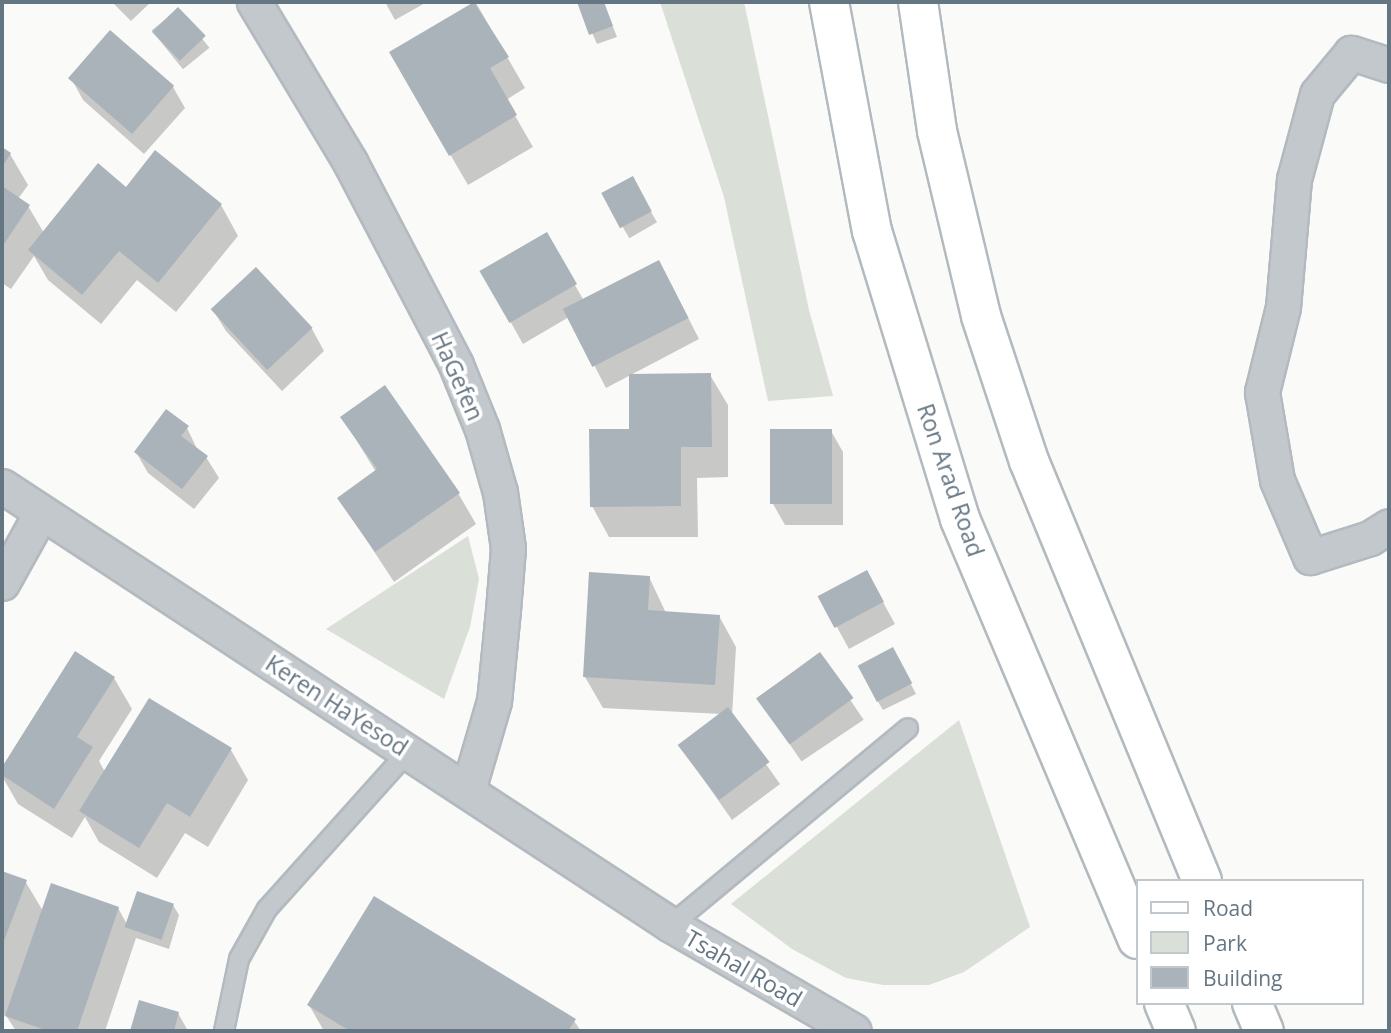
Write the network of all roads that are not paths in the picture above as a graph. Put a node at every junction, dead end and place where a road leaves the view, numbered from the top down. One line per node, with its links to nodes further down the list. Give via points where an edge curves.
1 (254, 2): 11 (street, HaGefen, via 350,162 456,365 496,479 508,548 503,610 494,701)
2 (829, 2): 14 (main road, Ron Arad Road, via 872,231 960,519)
3 (918, 2): 12 (main road, via 937,131 981,316 1029,461)
4 (1389, 65): 7 (street, via 1351,53 1317,94 1294,179 1283,307 1262,392 1277,480 1310,557 1370,538)
5 (2, 486): 6 (street, Keren HaYesod)
6 (41, 513): 8 (street); 10 (street, Keren HaYesod)
7 (1389, 526)
8 (2, 583)
9 (908, 727): 13 (lane)
10 (409, 751): 11 (street, Keren HaYesod); 17 (lane, via 267,909 239,959)
11 (468, 790): 13 (street, Keren HaYesod)
12 (1201, 879)
13 (671, 925): 18 (street, Tsahal Road)
14 (1136, 937)
15 (1165, 1005): 19 (main road)
16 (1253, 1005): 20 (main road)
17 (224, 1031)
18 (854, 1031)
19 (1176, 1031)
20 (1264, 1031)

